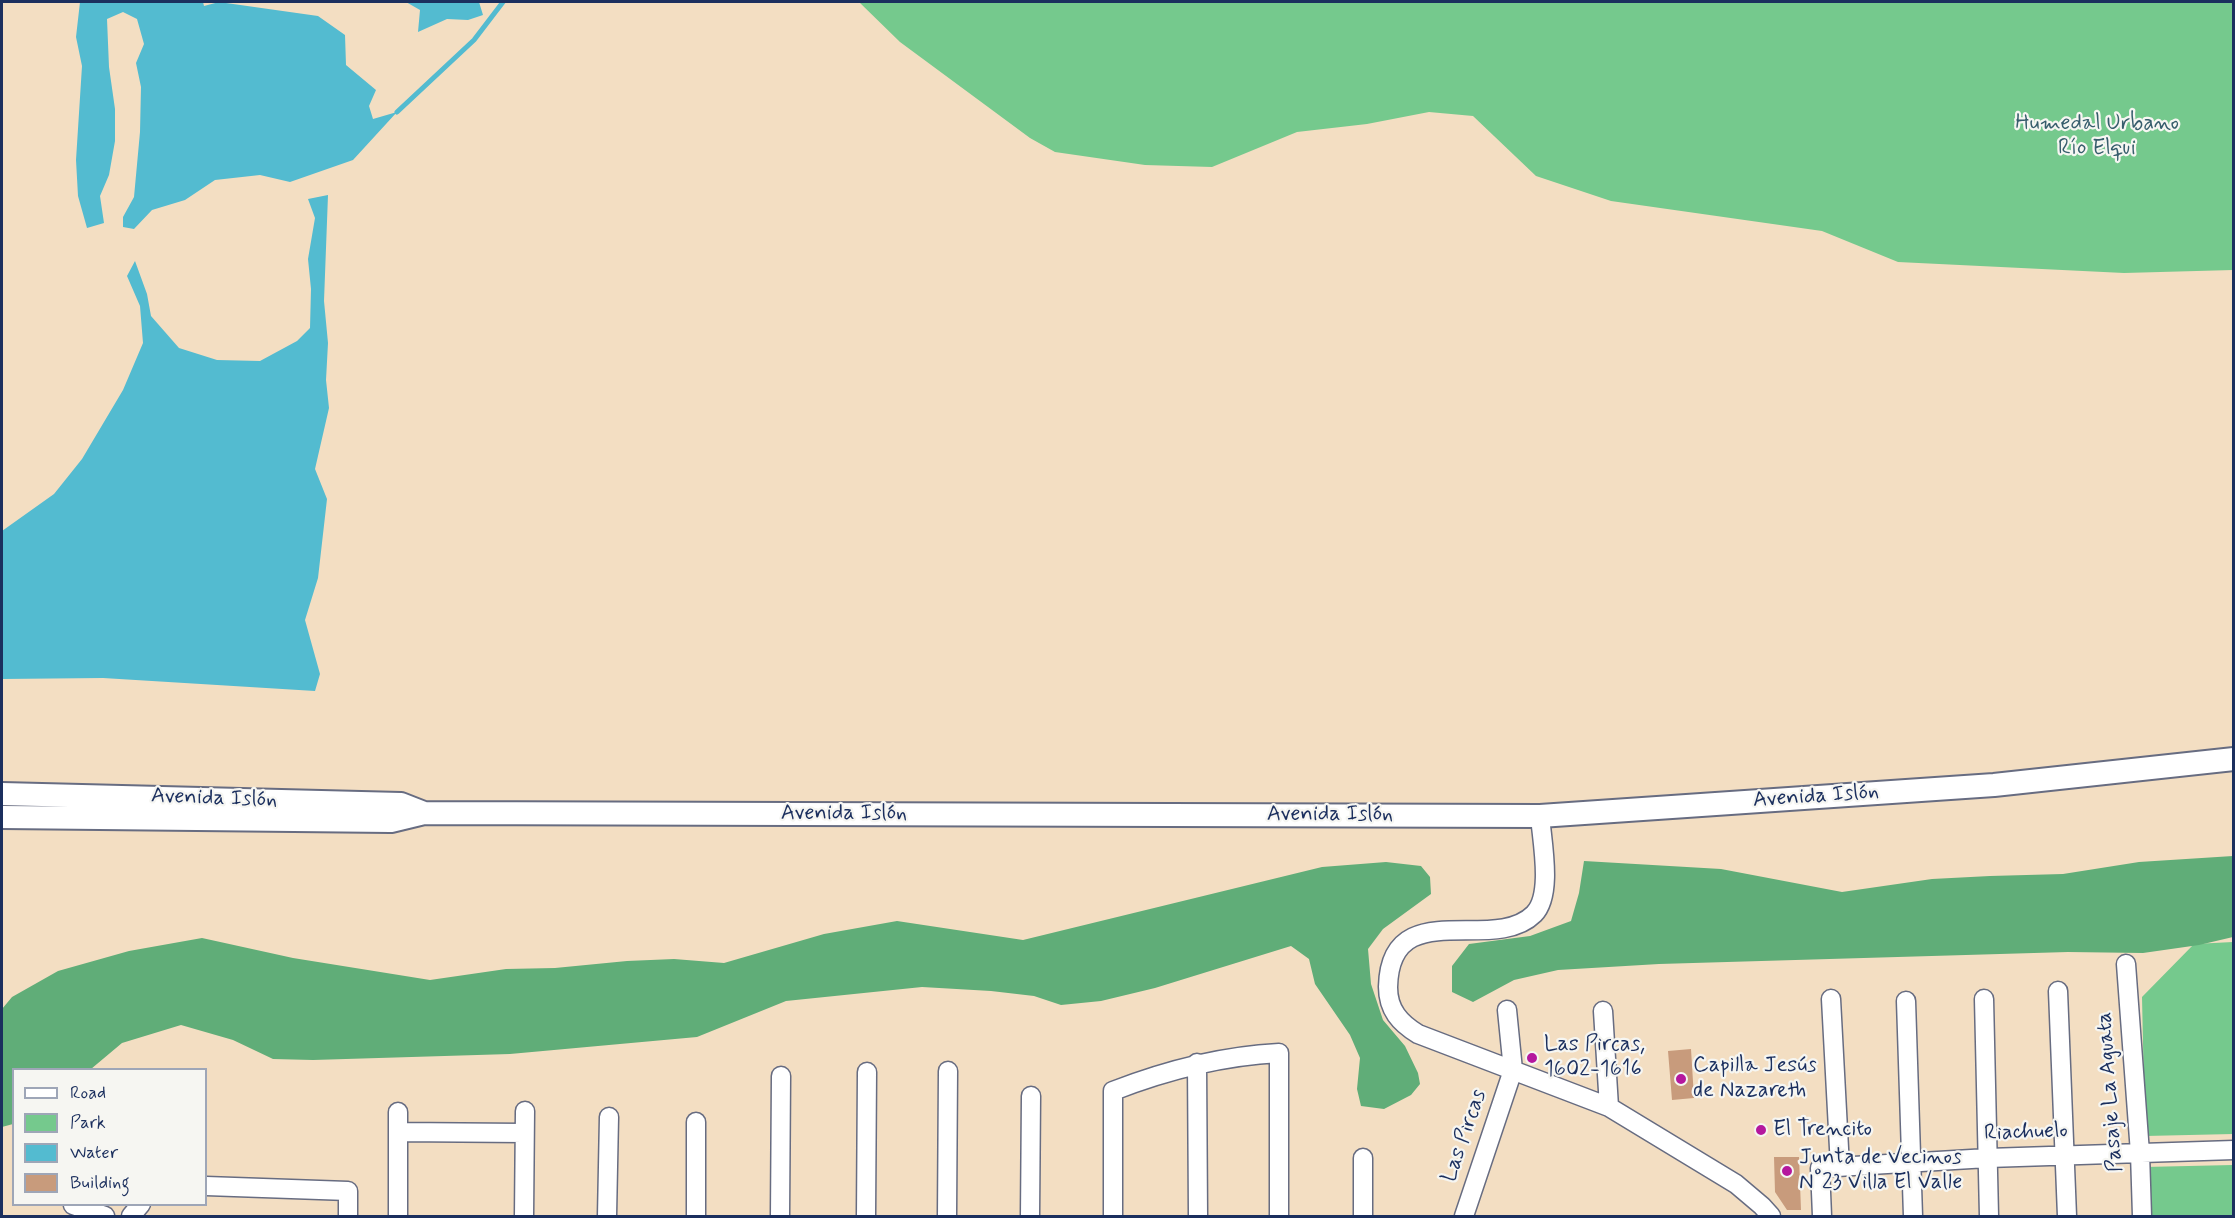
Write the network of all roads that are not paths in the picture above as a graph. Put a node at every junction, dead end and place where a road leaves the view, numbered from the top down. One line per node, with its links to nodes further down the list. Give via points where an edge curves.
1 (2234, 759): 4 (main road, Avenida Islón, via 1995,785)
2 (2, 794): 3 (main road, Avenida Islón, via 400,804)
3 (424, 813): 4 (main road, Avenida Islón); 5 (main road, Avenida Islón, via 391,821)
4 (1540, 816): 14 (street, via 1545,891 1533,915 1519,924 1499,928 1415,936 1403,944 1389,976 1388,992 1402,1024 1426,1038)
5 (2, 817)
6 (2126, 964): 27 (street, Pasaje La Aguata)
7 (2058, 991): 28 (street)
8 (1831, 999): 32 (street)
9 (1984, 999): 30 (street)
10 (1906, 1001): 31 (street)
11 (1508, 1010): 14 (street)
12 (1603, 1011): 19 (street)
13 (1197, 1064): 45 (street, via 1113,1091); 46 (street); 47 (street, via 1279,1053)
14 (1513, 1070): 19 (street); 49 (street, Las Pircas)
15 (948, 1071): 43 (street)
16 (867, 1072): 42 (street)
17 (781, 1076): 41 (street)
18 (1031, 1096): 44 (street)
19 (1609, 1107): 50 (street, via 1736,1184)
20 (525, 1111): 25 (street)
21 (398, 1112): 24 (street)
22 (609, 1117): 39 (street)
23 (696, 1122): 40 (street)
24 (398, 1132): 25 (street); 37 (street)
25 (525, 1132): 38 (street)
26 (2234, 1150): 27 (street, Riachuelo)
27 (2140, 1153): 28 (street, Riachuelo); 55 (street, Pasaje La Aguata)
28 (2065, 1156): 30 (street, Riachuelo); 54 (street)
29 (1363, 1158): 48 (street)
30 (1988, 1158): 31 (street, Riachuelo); 53 (street)
31 (1910, 1162): 32 (street, Riachuelo); 52 (street)
32 (1840, 1167): 51 (street, Riachuelo, via 1820,1168)
33 (207, 1186): 36 (street, via 348,1191)
34 (76, 1206): 35 (street)
35 (105, 1216)
36 (348, 1216)
37 (398, 1216)
38 (524, 1216)
39 (607, 1216)
40 (696, 1216)
41 (780, 1216)
42 (866, 1216)
43 (947, 1216)
44 (1030, 1216)
45 (1113, 1216)
46 (1198, 1216)
47 (1279, 1216)
48 (1363, 1216)
49 (1464, 1216)
50 (1771, 1216)
51 (1822, 1216)
52 (1913, 1216)
53 (1989, 1216)
54 (2067, 1216)
55 (2142, 1216)

